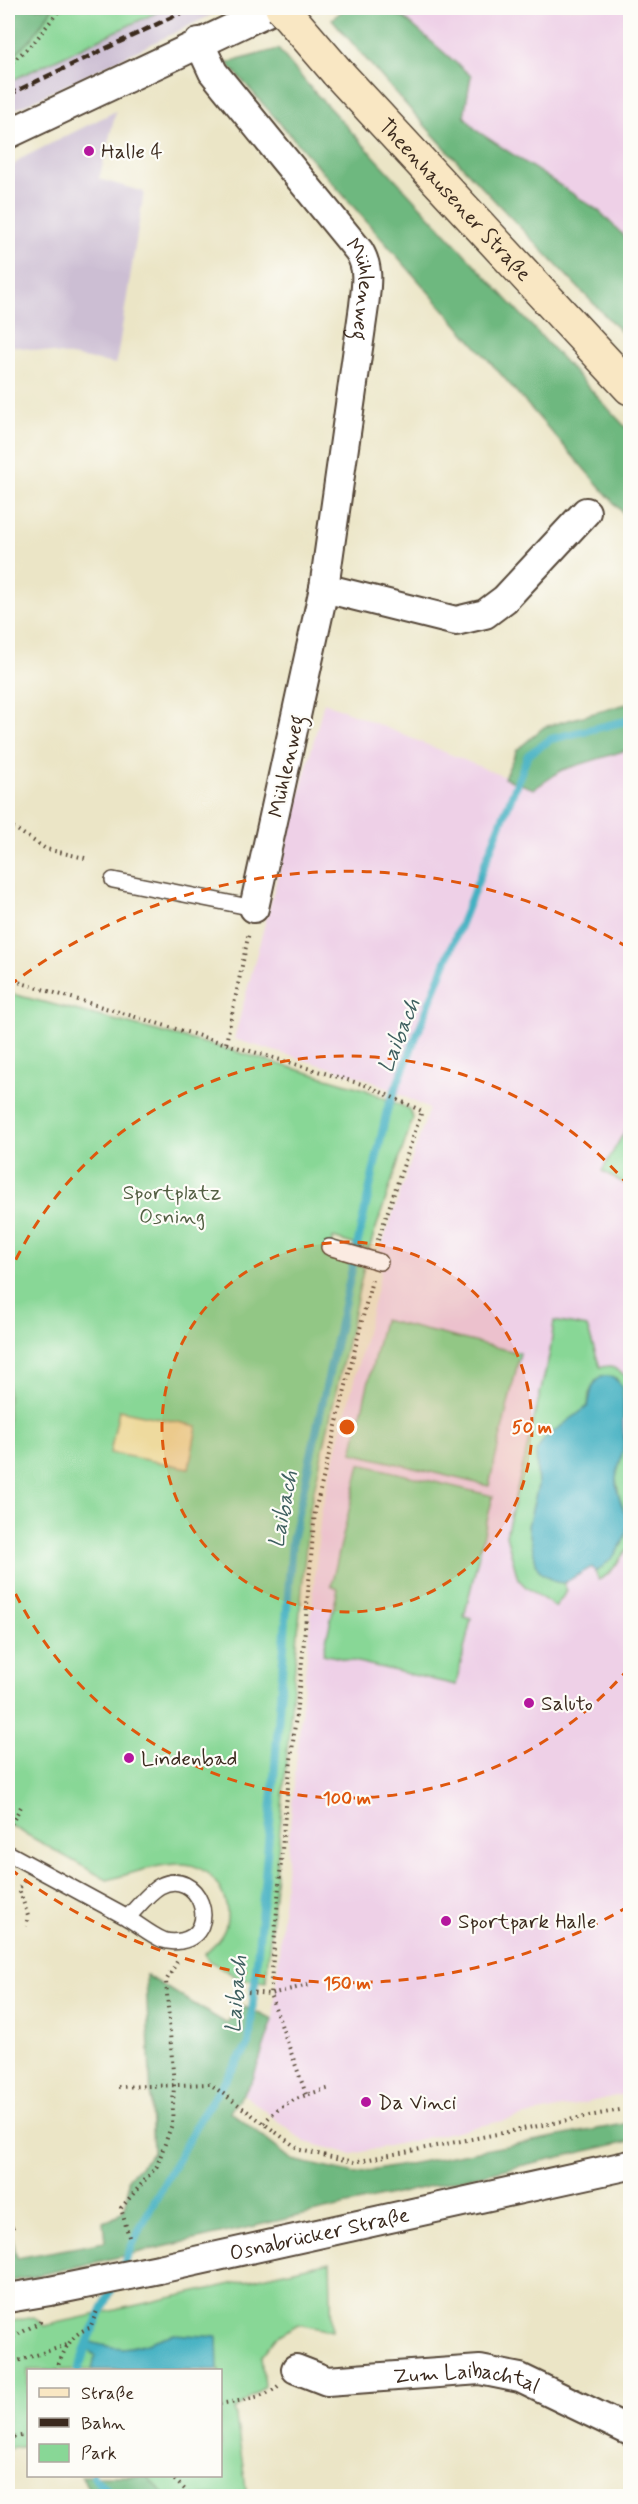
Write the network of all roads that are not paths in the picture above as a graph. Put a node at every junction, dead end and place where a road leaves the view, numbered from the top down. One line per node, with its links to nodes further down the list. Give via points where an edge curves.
1 (275, 8): 3 (street)
2 (282, 8): 5 (main road, Theenhausener Straße, bridge)
3 (199, 42): 4 (street); 7 (street, Mühlenweg, via 213,72 365,261 364,306)
4 (8, 134)
5 (630, 388)
6 (586, 512): 7 (street, via 505,599 485,614 456,621)
7 (324, 588): 9 (street, Mühlenweg)
8 (113, 880): 9 (lane)
9 (254, 908)
10 (329, 1247): 11 (lane)
11 (374, 1260)
12 (8, 1853): 13 (lane)
13 (127, 1918): 13 (lane, via 153,1891 170,1883 189,1886 202,1900 204,1910 193,1936 174,1942)
14 (630, 2165): 15 (street, Osnabrücker Straße, bridge, via 159,2269)
15 (8, 2298)
16 (296, 2369): 17 (street, Zum Laibachtal, via 327,2381 480,2370 520,2378)
17 (630, 2431)

